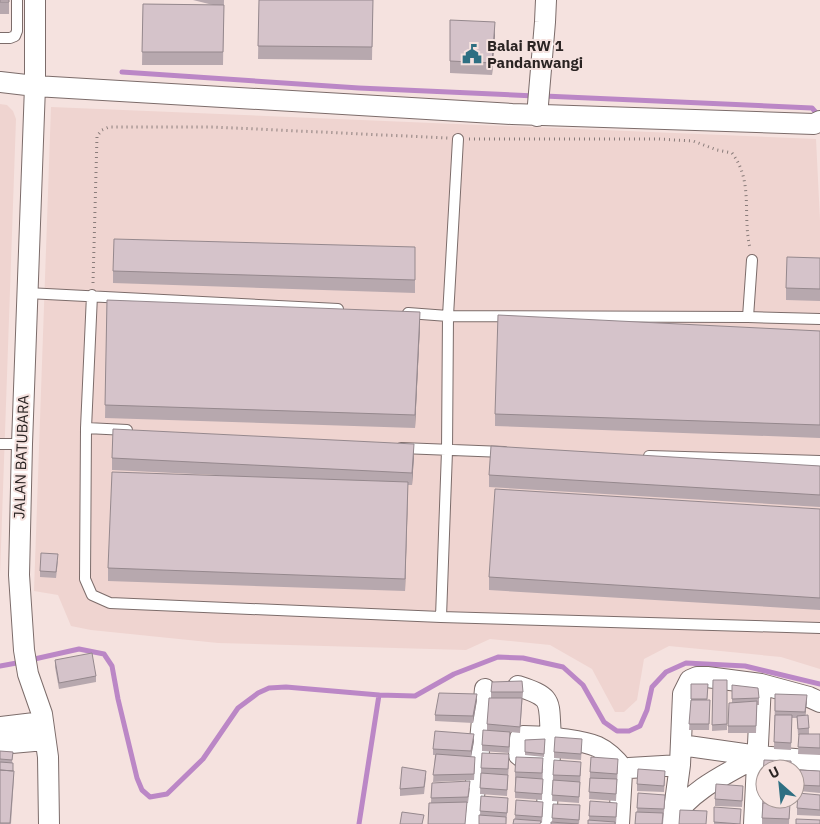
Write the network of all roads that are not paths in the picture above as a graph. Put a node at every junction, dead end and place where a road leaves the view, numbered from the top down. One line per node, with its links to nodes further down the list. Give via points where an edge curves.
1 (17, 0): 4 (lane, via 15,36)
2 (35, 0): 6 (street, JALAN BATUBARA)
3 (546, 0): 7 (street)
4 (0, 38)
5 (0, 82): 6 (street)
6 (35, 86): 7 (street); 11 (street, JALAN BATUBARA)
7 (538, 103): 8 (street)
8 (817, 123)
9 (458, 139): 15 (lane)
10 (752, 260): 16 (lane)
11 (27, 293): 12 (lane); 21 (street, JALAN BATUBARA)
12 (92, 295): 13 (lane); 18 (lane)
13 (349, 310)
14 (399, 313): 15 (lane)
15 (448, 316): 16 (lane); 23 (lane)
16 (748, 317): 17 (lane)
17 (820, 319)
18 (86, 428): 19 (lane); 27 (lane, via 85,579 92,595 110,603)
19 (135, 431)
20 (0, 444): 21 (lane)
21 (22, 444): 34 (street, JALAN BATUBARA, via 19,575 24,650)
22 (388, 447): 23 (lane)
23 (447, 451): 24 (lane); 27 (lane)
24 (515, 452)
25 (643, 456): 26 (lane)
26 (820, 461)
27 (441, 617): 28 (lane)
28 (820, 628)
29 (761, 684): 32 (street, via 809,696); 37 (street, via 707,677 690,680 683,694); 38 (street)
30 (518, 686): 35 (street, via 545,697)
31 (485, 689): 45 (street)
32 (820, 702)
33 (0, 727): 34 (street)
34 (44, 731): 36 (street); 44 (street, JALAN BATUBARA, via 48,757)
35 (552, 737): 39 (street); 39 (street, via 520,738 519,755 524,759); 42 (street, via 598,746 608,751)
36 (0, 744)
37 (681, 745): 38 (street); 41 (street)
38 (758, 756): 40 (street); 43 (street, via 692,796 681,806); 48 (street)
39 (550, 761): 46 (street)
40 (820, 761)
41 (680, 765): 42 (street); 43 (street)
42 (624, 770): 47 (street)
43 (672, 822)
44 (49, 824)
45 (470, 824)
46 (546, 824)
47 (619, 824)
48 (754, 824)

